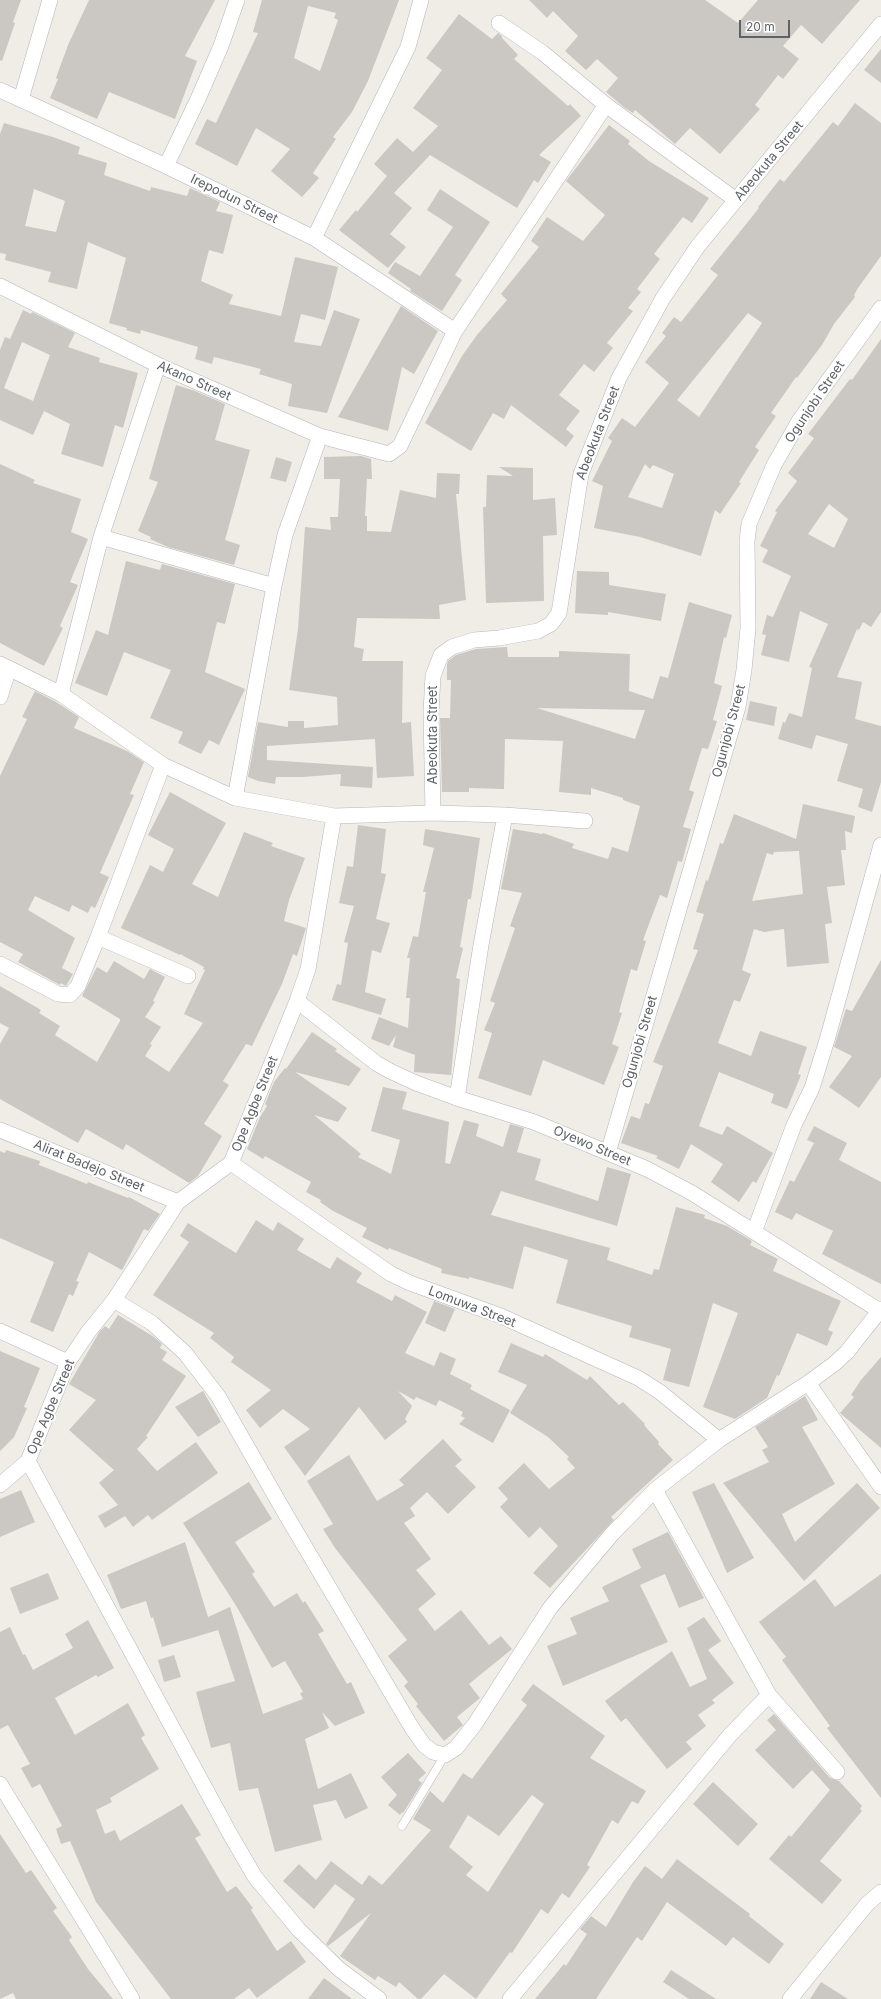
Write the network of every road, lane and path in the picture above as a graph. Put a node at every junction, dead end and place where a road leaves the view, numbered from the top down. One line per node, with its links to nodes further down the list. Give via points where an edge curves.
1 (50, 0): 7 (street)
2 (237, 0): 9 (street, via 221,46)
3 (421, 0): 11 (street, via 408,47)
4 (499, 23): 8 (street, via 543,53)
5 (879, 31): 10 (street, Abeokuta Street)
6 (0, 90): 7 (street, Irepodun Street)
7 (21, 99): 9 (street, Irepodun Street)
8 (606, 106): 10 (street); 14 (street)
9 (166, 166): 11 (street, Irepodun Street)
10 (736, 200): 24 (street, Abeokuta Street, via 698,246 663,298 619,378 581,474 559,613 551,624 538,631 474,640 452,647 441,655 433,676 431,712)
11 (314, 238): 14 (street, Irepodun Street)
12 (0, 286): 15 (street, Akano Street)
13 (881, 308): 35 (street, Ogunjobi Street, via 800,420 774,465 750,524 747,541 748,628 738,707)
14 (456, 331): 16 (street, Akano Street, via 396,450 389,454)
15 (158, 365): 16 (street, Akano Street); 17 (street)
16 (320, 436): 18 (street, via 285,535)
17 (101, 537): 18 (street); 20 (street)
18 (274, 586): 23 (street)
19 (4, 666): 20 (street); 21 (street)
20 (61, 694): 22 (street)
21 (0, 697)
22 (163, 765): 23 (street); 29 (street)
23 (235, 798): 26 (street)
24 (433, 813): 25 (street); 26 (street)
25 (505, 815): 27 (street); 33 (street)
26 (334, 816): 32 (street, Ope Agbe Street, via 308,968)
27 (585, 821)
28 (881, 845): 38 (street, via 828,1040 812,1088 794,1125)
29 (98, 937): 30 (street, via 78,986 70,995 58,994); 31 (street)
30 (0, 964)
31 (188, 976)
32 (297, 1001): 33 (street, Oyewo Street, via 376,1063 402,1078); 36 (street, Ope Agbe Street)
33 (457, 1098): 35 (street, Oyewo Street, via 534,1122)
34 (0, 1130): 37 (street, Alirat Badejo Street)
35 (608, 1153): 38 (street, Oyewo Street, via 647,1168)
36 (231, 1163): 37 (street, Ope Agbe Street); 44 (street, Lomuwa Street, via 391,1274 500,1316 638,1378 660,1392)
37 (178, 1202): 39 (street, Ope Agbe Street)
38 (754, 1232): 40 (street, Oyewo Street)
39 (114, 1300): 42 (street, Ope Agbe Street); 50 (street, via 152,1323 185,1353 218,1396 412,1728 424,1745 433,1752)
40 (880, 1310): 43 (street, via 847,1352)
41 (0, 1331): 42 (street)
42 (68, 1362): 45 (street, Ope Agbe Street)
43 (808, 1383): 44 (street); 47 (street)
44 (719, 1440): 48 (street)
45 (28, 1461): 46 (street, Ope Agbe Street); 56 (street, via 230,1834 256,1877 298,1930 339,1969)
46 (0, 1485)
47 (881, 1486)
48 (655, 1490): 49 (street); 50 (street, via 612,1534 550,1608 475,1724 456,1748)
49 (769, 1695): 51 (street); 57 (street, via 730,1735)
50 (445, 1755): 53 (lane)
51 (837, 1772)
52 (0, 1784): 55 (street)
53 (402, 1826)
54 (881, 1892): 58 (street, via 863,1910)
55 (132, 1999)
56 (379, 1999)
57 (510, 1999)
58 (790, 1999)

